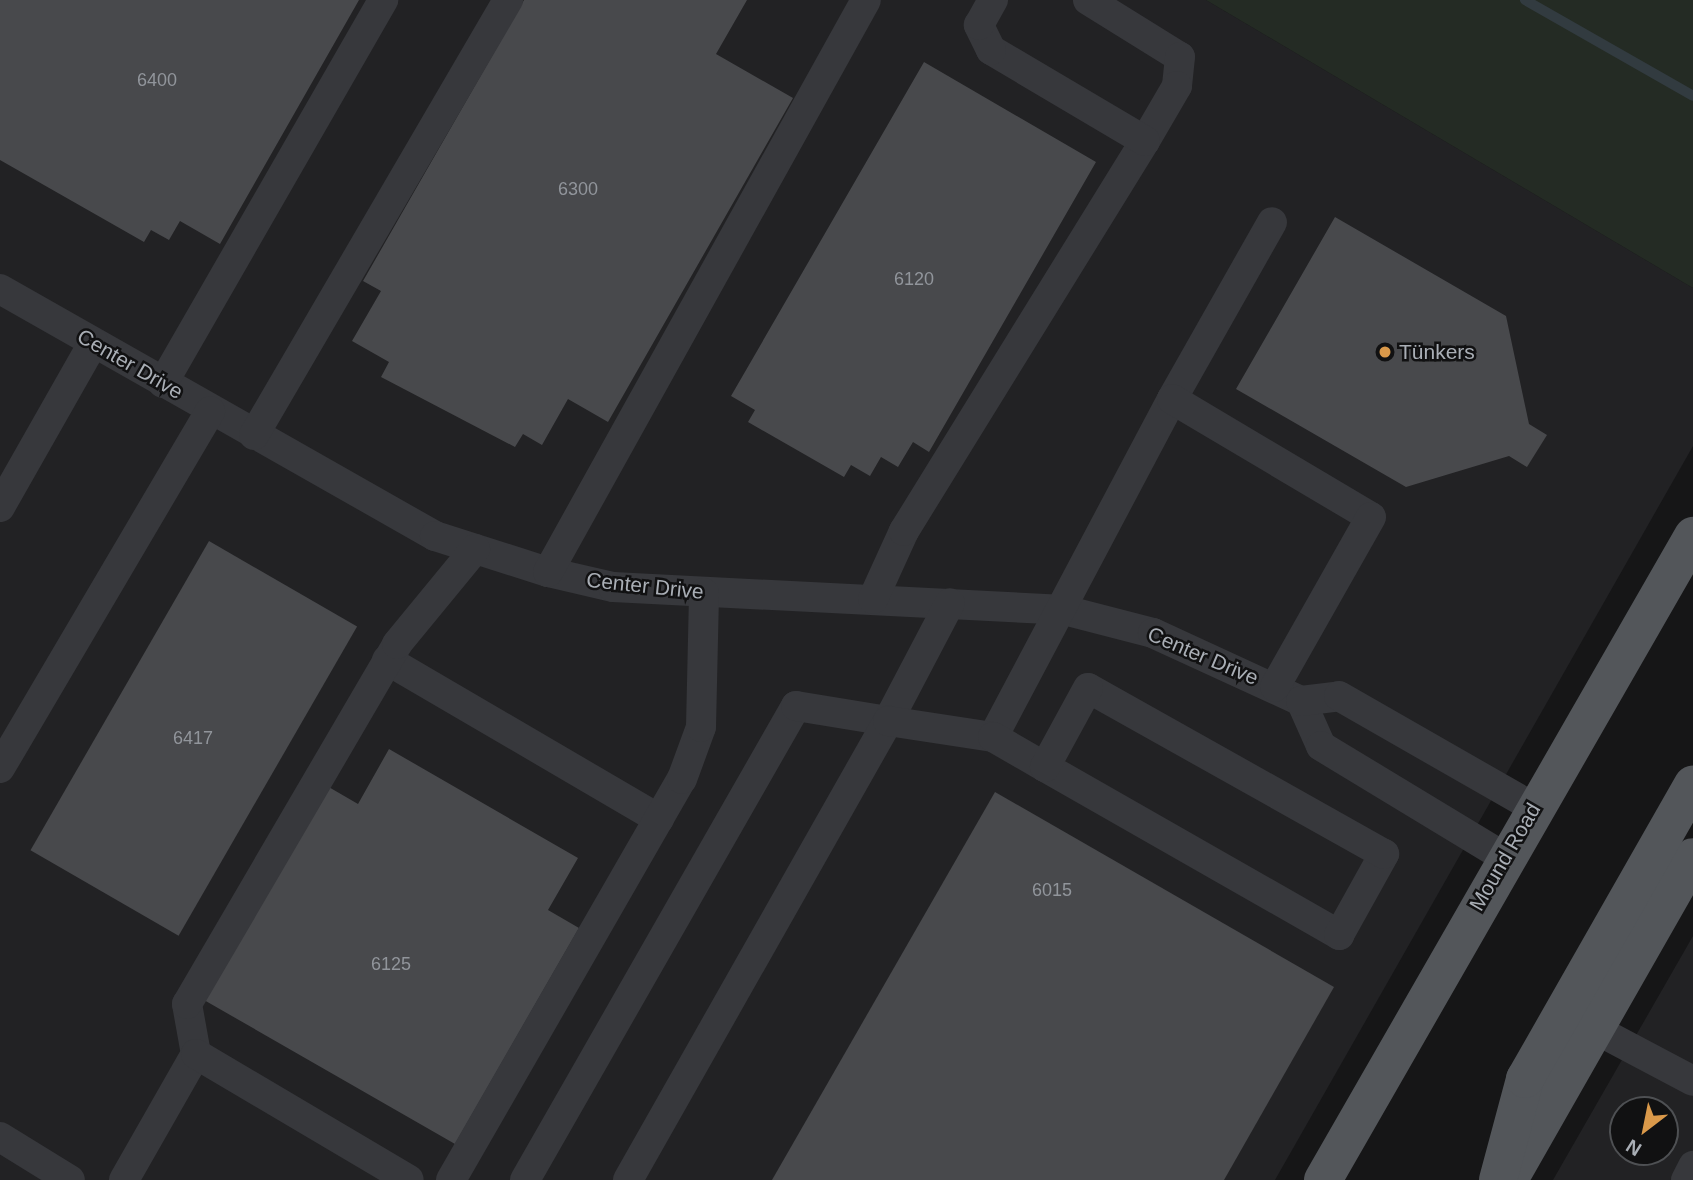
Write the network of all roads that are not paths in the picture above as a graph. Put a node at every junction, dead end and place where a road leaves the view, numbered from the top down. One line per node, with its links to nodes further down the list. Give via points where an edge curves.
1 (383, 0): 10 (street)
2 (508, 0): 13 (street)
3 (866, 0): 17 (street)
4 (993, 0): 6 (street, via 979,25 991,50)
5 (1088, 0): 6 (street, via 1180,57 1180,77)
6 (1146, 141): 19 (street, via 904,531)
7 (1272, 222): 11 (street)
8 (0, 289): 9 (street, Center Drive)
9 (93, 343): 10 (street, Center Drive); 14 (street)
10 (163, 383): 12 (street, Center Drive)
11 (1172, 399): 21 (street); 23 (street, via 1371,517)
12 (210, 411): 13 (street, Center Drive); 27 (street)
13 (254, 435): 16 (street, Center Drive, via 435,536)
14 (4, 489)
15 (1693, 536): 29 (main road, Mound Road)
16 (475, 549): 17 (street, Center Drive); 22 (street)
17 (548, 572): 18 (street, Center Drive, via 613,587)
18 (704, 593): 19 (street, Center Drive); 30 (street, via 701,727)
19 (873, 599): 20 (street, Center Drive)
20 (950, 603): 21 (street, Center Drive); 24 (street)
21 (1064, 610): 23 (street, Center Drive, via 1153,632); 25 (street)
22 (387, 660): 30 (street); 34 (street, via 187,1003)
23 (1288, 694): 29 (street, via 1339,696); 31 (street, via 1321,746)
24 (888, 721): 25 (street); 42 (street, via 796,706); 43 (street)
25 (993, 737): 26 (street)
26 (1045, 767): 26 (street, via 1339,934 1384,854 1088,688)
27 (0, 768)
28 (1693, 785): 33 (main road)
29 (1533, 807): 31 (main road, Mound Road)
30 (659, 819): 41 (street)
31 (1504, 857): 44 (main road, Mound Road)
32 (1693, 857): 33 (main road)
33 (1579, 1021): 35 (street); 45 (main road, via 1525,1079); 46 (main road)
34 (196, 1054): 39 (street); 40 (street)
35 (1693, 1081)
36 (0, 1137): 38 (street)
37 (1693, 1166): 47 (street)
38 (70, 1180)
39 (124, 1180)
40 (409, 1180)
41 (451, 1180)
42 (525, 1180)
43 (628, 1180)
44 (1322, 1180)
45 (1498, 1180)
46 (1509, 1180)
47 (1686, 1180)

